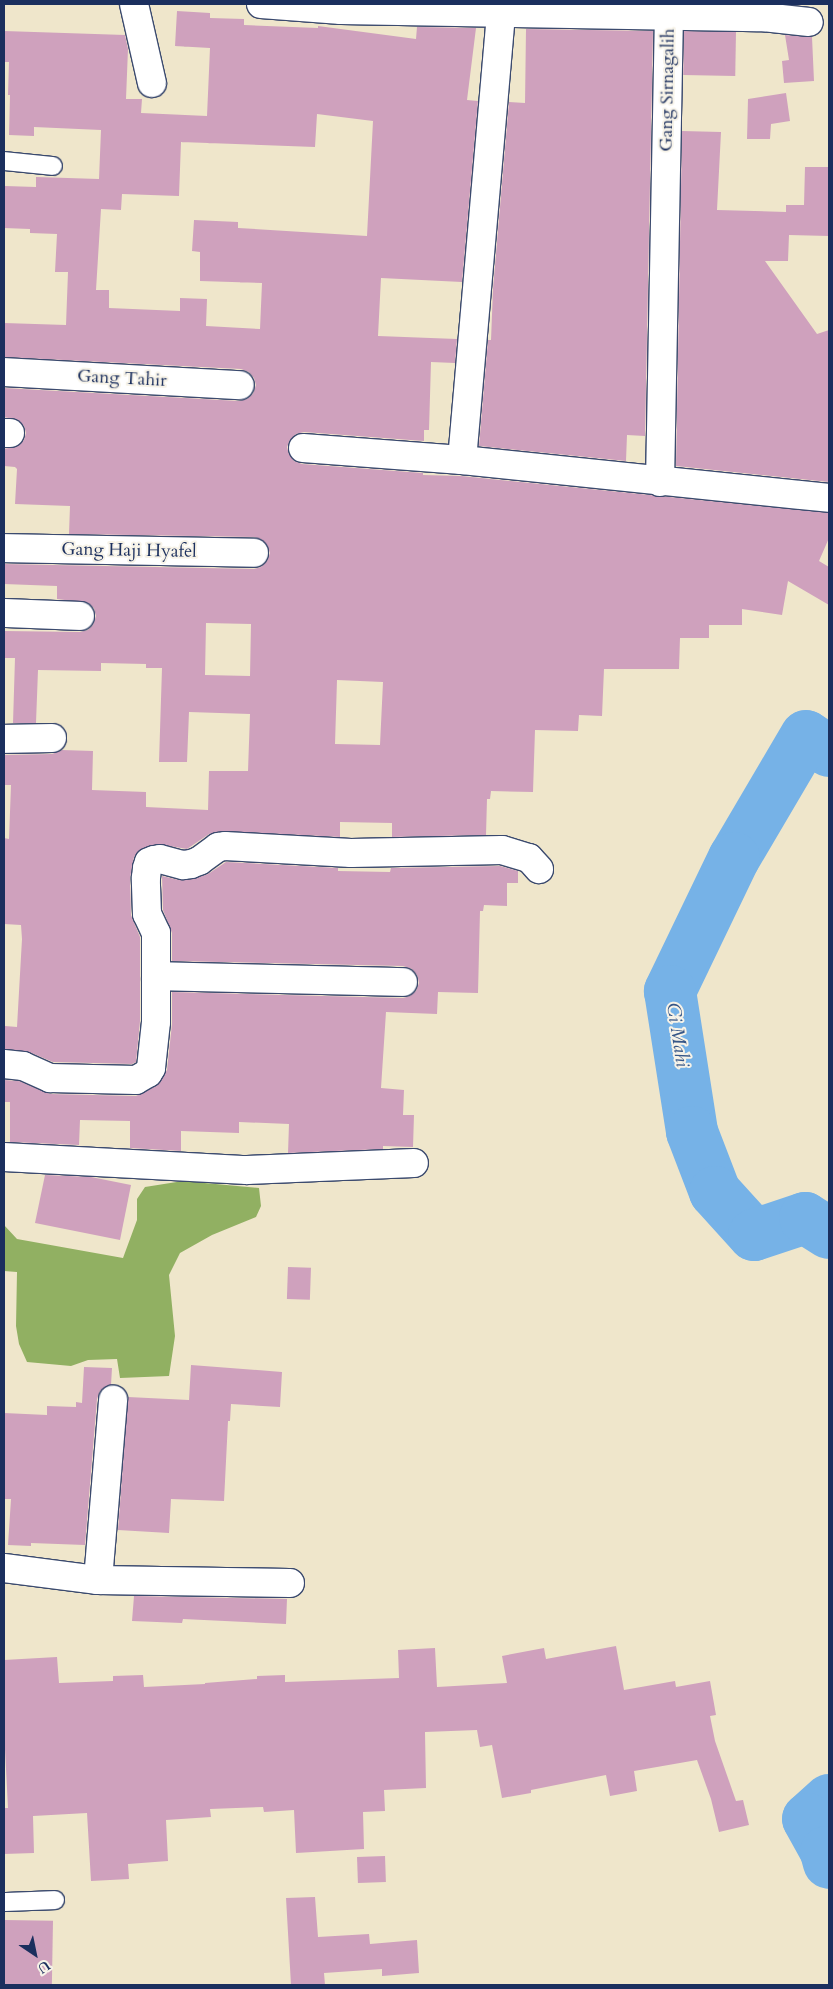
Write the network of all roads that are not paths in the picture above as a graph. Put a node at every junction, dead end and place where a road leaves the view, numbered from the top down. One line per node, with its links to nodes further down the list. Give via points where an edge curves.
1 (134, 4): 6 (street)
2 (262, 4): 4 (street, Gang Sirnagalih, via 341,10)
3 (670, 10): 4 (street, Gang Sirnagalih); 5 (street); 13 (street, Gang Sirnagalih)
4 (501, 12): 12 (street)
5 (809, 22)
6 (152, 83)
7 (4, 161): 8 (lane)
8 (54, 166)
9 (4, 372): 10 (street, Gang Tahir)
10 (240, 385)
11 (303, 448): 12 (street)
12 (462, 460): 13 (street)
13 (660, 482): 14 (street)
14 (829, 498)
15 (4, 548): 16 (street, Gang Haji Hyafel)
16 (254, 553)
17 (4, 613): 18 (street)
18 (80, 616)
19 (52, 738): 20 (street)
20 (4, 739)
21 (539, 869): 22 (street, via 528,858 502,850 351,853 225,846 191,864 154,860 147,868 146,907 156,933)
22 (156, 976): 23 (street); 24 (street, via 151,1068 136,1080 50,1078 23,1066)
23 (403, 982)
24 (4, 1064)
25 (4, 1157): 26 (street, via 247,1170)
26 (414, 1163)
27 (113, 1400): 29 (street)
28 (4, 1568): 29 (street)
29 (98, 1580): 30 (street)
30 (290, 1583)
31 (55, 1900): 32 (lane)
32 (4, 1902)

